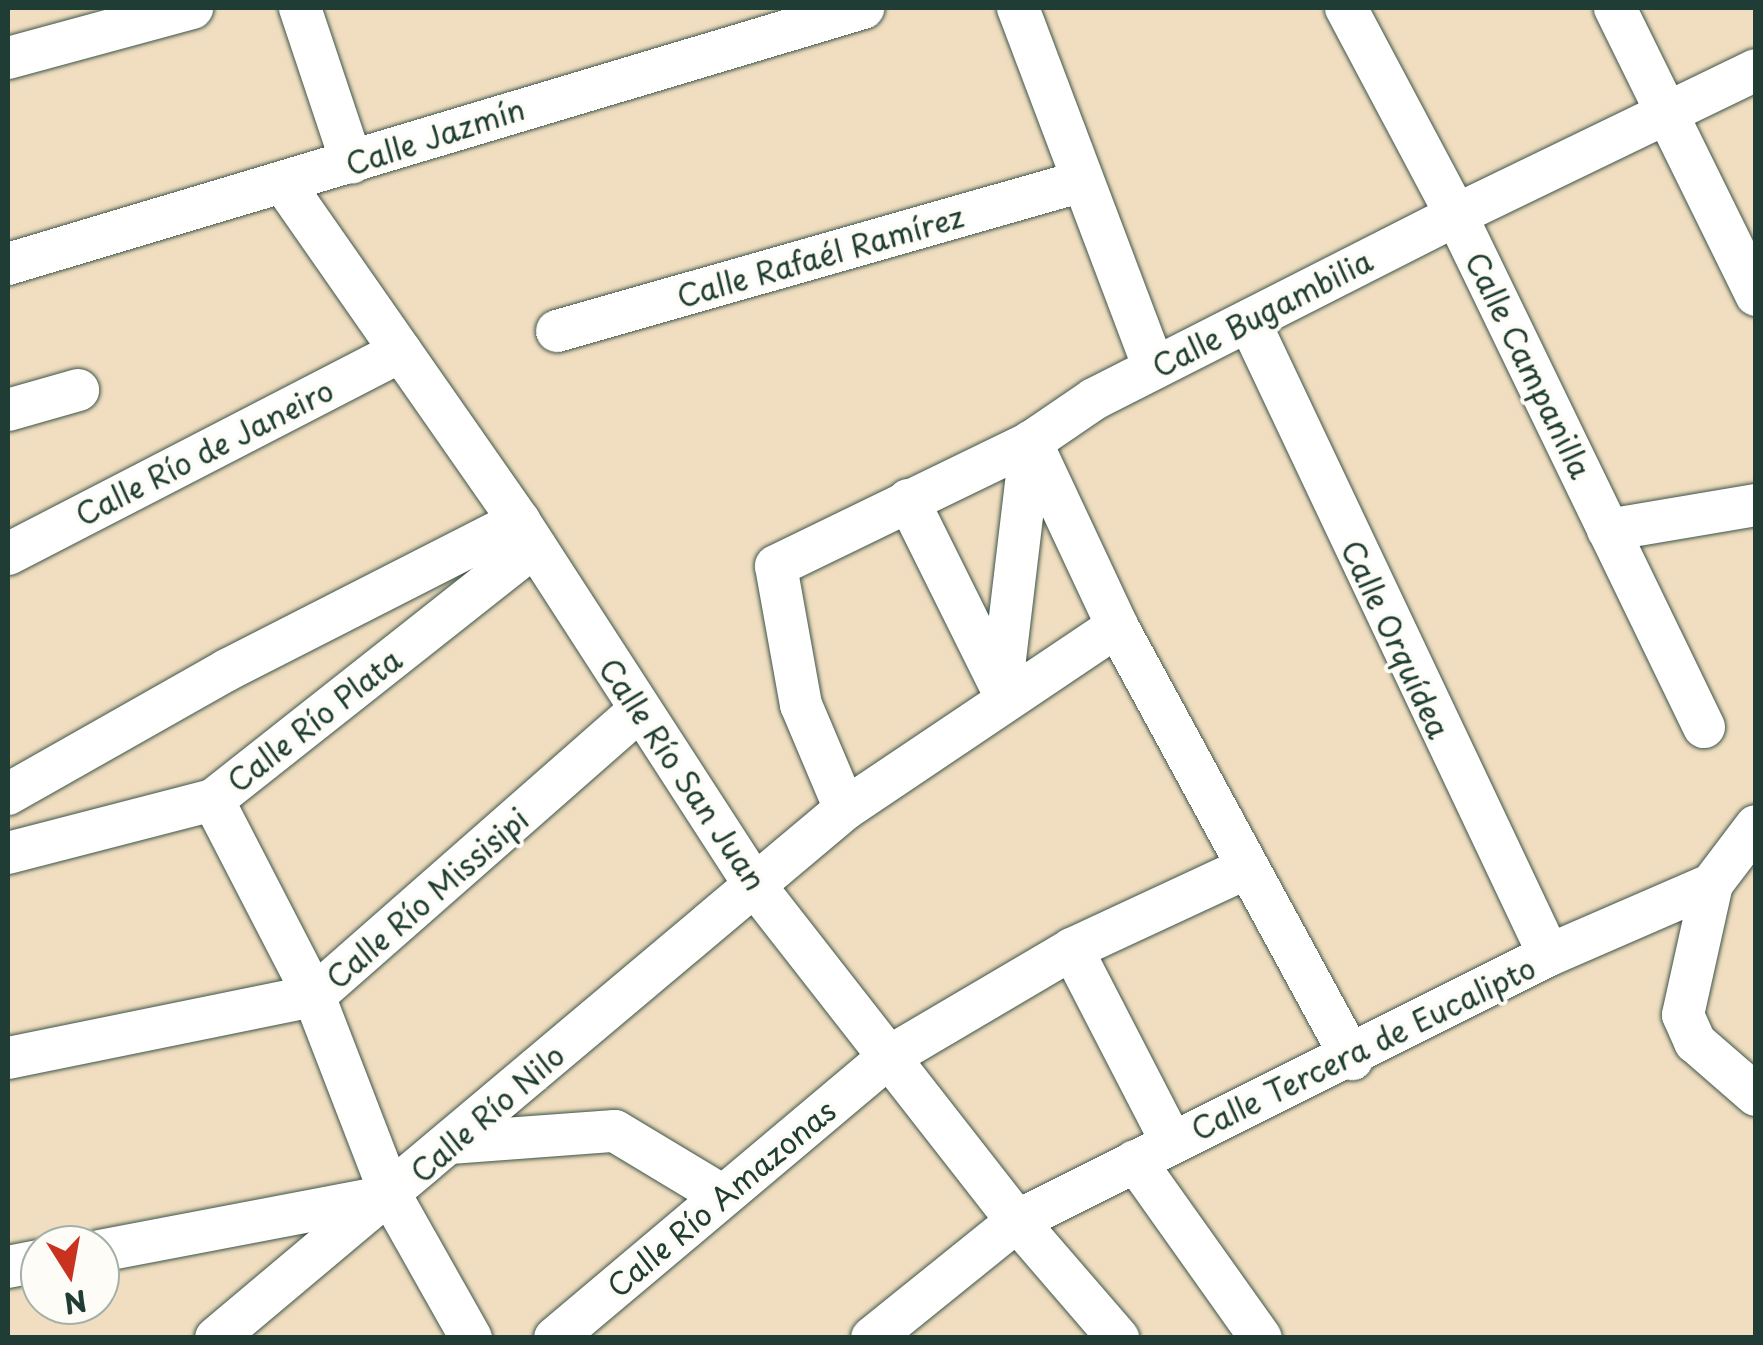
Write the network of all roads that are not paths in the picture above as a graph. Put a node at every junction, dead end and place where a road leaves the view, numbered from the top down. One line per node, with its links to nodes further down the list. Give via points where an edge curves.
1 (192, 8): 7 (street)
2 (300, 8): 10 (street)
3 (1018, 8): 11 (street)
4 (1346, 8): 13 (street, Calle Campanilla)
5 (1615, 8): 9 (street)
6 (846, 10): 10 (street, Calle Jazmín)
7 (8, 58)
8 (1756, 70): 9 (street, Calle Bugambilia)
9 (1665, 114): 13 (street, Calle Bugambilia); 15 (street)
10 (352, 162): 12 (street, Calle Jazmín)
11 (1084, 182): 17 (street, Calle Rafaél Ramírez); 19 (street)
12 (284, 184): 14 (street, Calle Jazmín); 18 (street, Calle Río San Juan)
13 (1456, 215): 16 (street, Calle Bugambilia); 25 (street, Calle Campanilla)
14 (8, 264)
15 (1756, 295)
16 (1249, 321): 19 (street, Calle Bugambilia); 41 (street, Calle Orquídea)
17 (557, 331)
18 (401, 351): 26 (street, Calle Río San Juan); 27 (street, Calle Río de Janeiro)
19 (1154, 368): 22 (street, Calle Bugambilia)
20 (78, 390): 21 (street)
21 (8, 410)
22 (1031, 442): 23 (street, Calle Bugambilia); 28 (street); 29 (street, via 1005,659)
23 (908, 500): 29 (street); 34 (street, Calle Bugambilia, via 776,566 801,706)
24 (1756, 506): 25 (street)
25 (1608, 530): 31 (street, Calle Campanilla)
26 (527, 533): 30 (street, Calle Río San Juan); 32 (street, via 227,670); 33 (street, Calle Río Plata)
27 (8, 554)
28 (1117, 626): 29 (street, Calle Río Nilo); 37 (street)
29 (1007, 698): 34 (street, Calle Río Nilo)
30 (638, 711): 39 (street, Calle Río San Juan); 42 (street, Calle Río Missisipi)
31 (1704, 727)
32 (8, 794)
33 (213, 800): 36 (street, Calle Río Plata); 42 (street)
34 (845, 810): 39 (street, Calle Río Nilo)
35 (1756, 826): 38 (street)
36 (8, 852)
37 (1244, 869): 40 (street, Calle Río Amazonas); 45 (street)
38 (1712, 884): 41 (street, Calle Tercera de Eucalipto); 46 (street, via 1683,1015 1696,1042)
39 (756, 886): 44 (street, Calle Río San Juan); 47 (street, Calle Río Nilo)
40 (1072, 948): 44 (street, Calle Río Amazonas); 48 (street)
41 (1549, 955): 45 (street, Calle Tercera de Eucalipto)
42 (314, 996): 43 (street, Calle Río Missisipi); 49 (street)
43 (8, 1058)
44 (887, 1058): 50 (street, Calle Río Amazonas); 51 (street, Calle Río San Juan)
45 (1352, 1059): 48 (street, Calle Tercera de Eucalipto)
46 (1756, 1094)
47 (450, 1143): 49 (street, Calle Río Nilo); 50 (street, via 616,1131)
48 (1153, 1152): 51 (street, Calle Tercera de Eucalipto); 58 (street)
49 (391, 1196): 52 (street); 53 (street, Calle Río Nilo); 54 (street)
50 (722, 1196): 55 (street, Calle Río Amazonas)
51 (1017, 1221): 56 (street, Calle Tercera de Eucalipto); 57 (street, Calle Río San Juan)
52 (120, 1247)
53 (216, 1338)
54 (470, 1338)
55 (555, 1338)
56 (872, 1338)
57 (1118, 1338)
58 (1261, 1338)

